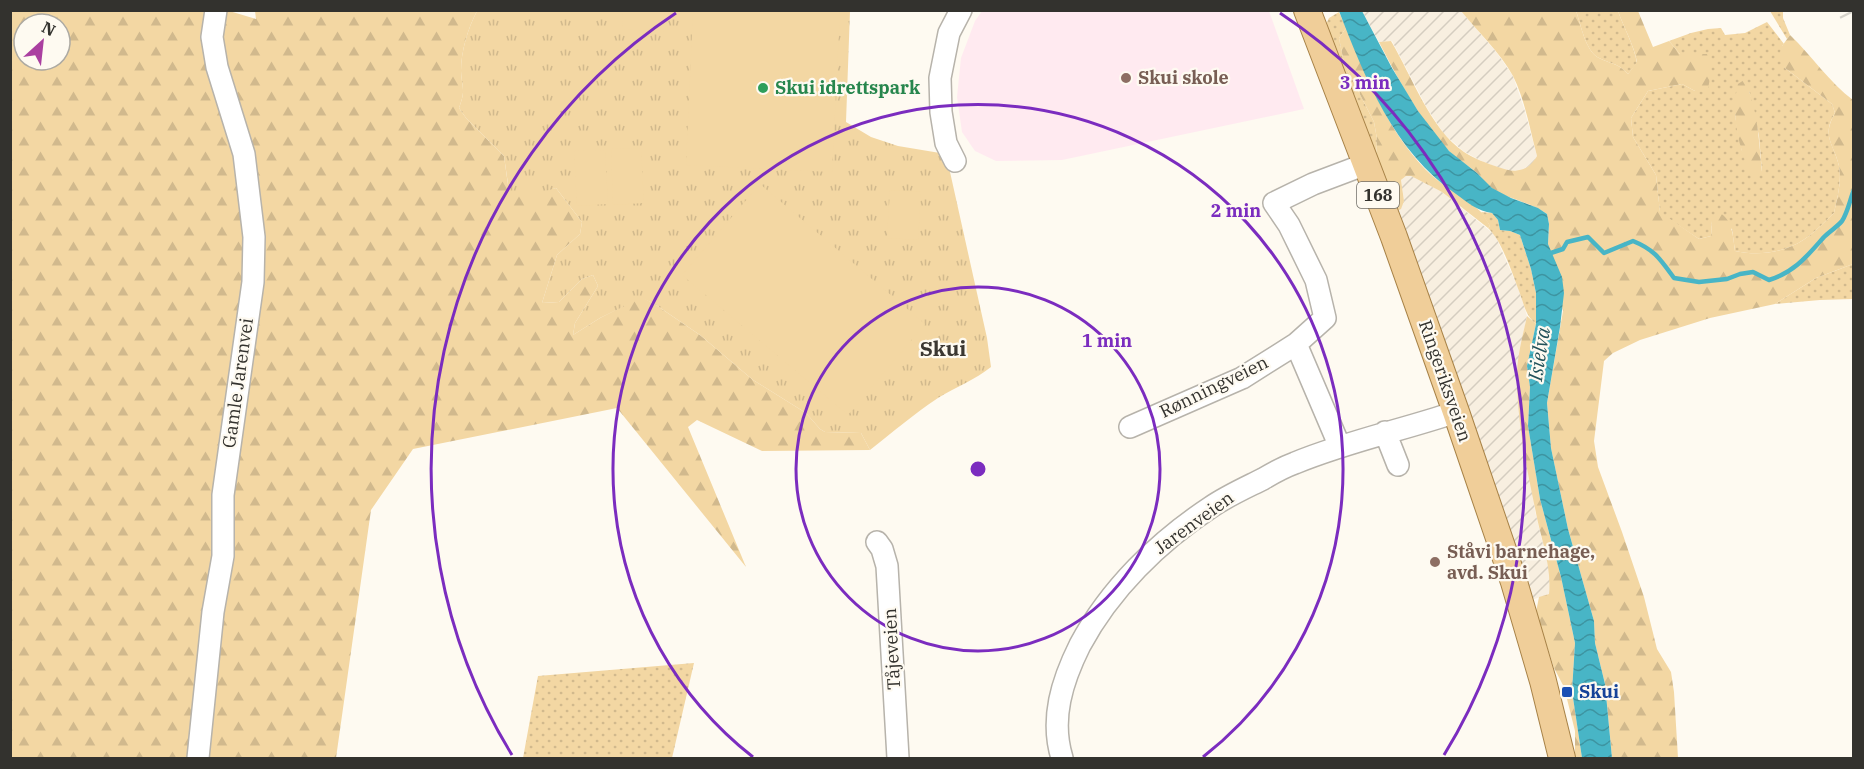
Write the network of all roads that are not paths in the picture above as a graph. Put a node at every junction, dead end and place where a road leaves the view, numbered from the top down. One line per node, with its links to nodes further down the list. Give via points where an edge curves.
1 (216, 10): 13 (street, Gamle Jarenvei, via 212,37 217,67 244,154 255,237 253,282 222,495 223,556 213,612)
2 (961, 10): 4 (street, via 949,33 940,78 946,142)
3 (1307, 10): 5 (main road, Ringeriksveien / 168)
4 (954, 161)
5 (1366, 164): 6 (street, Rønningveien, via 1274,203 1316,280 1325,318); 7 (main road, Ringeriksveien / 168)
6 (1296, 344): 8 (street, Rønningveien, via 1242,378); 10 (street)
7 (1456, 412): 9 (street, Jarenveien); 16 (main road, Ringeriksveien / 168, via 1514,582)
8 (1130, 427)
9 (1385, 432): 10 (street, Jarenveien); 11 (street)
10 (1340, 447): 15 (street, Jarenveien, via 1294,463 1211,507 1149,556 1122,585 1087,632 1062,684 1056,742)
11 (1398, 465)
12 (877, 542): 14 (street, Tåjeveien, via 887,566)
13 (198, 759)
14 (898, 759)
15 (1062, 759)
16 (1562, 759)

